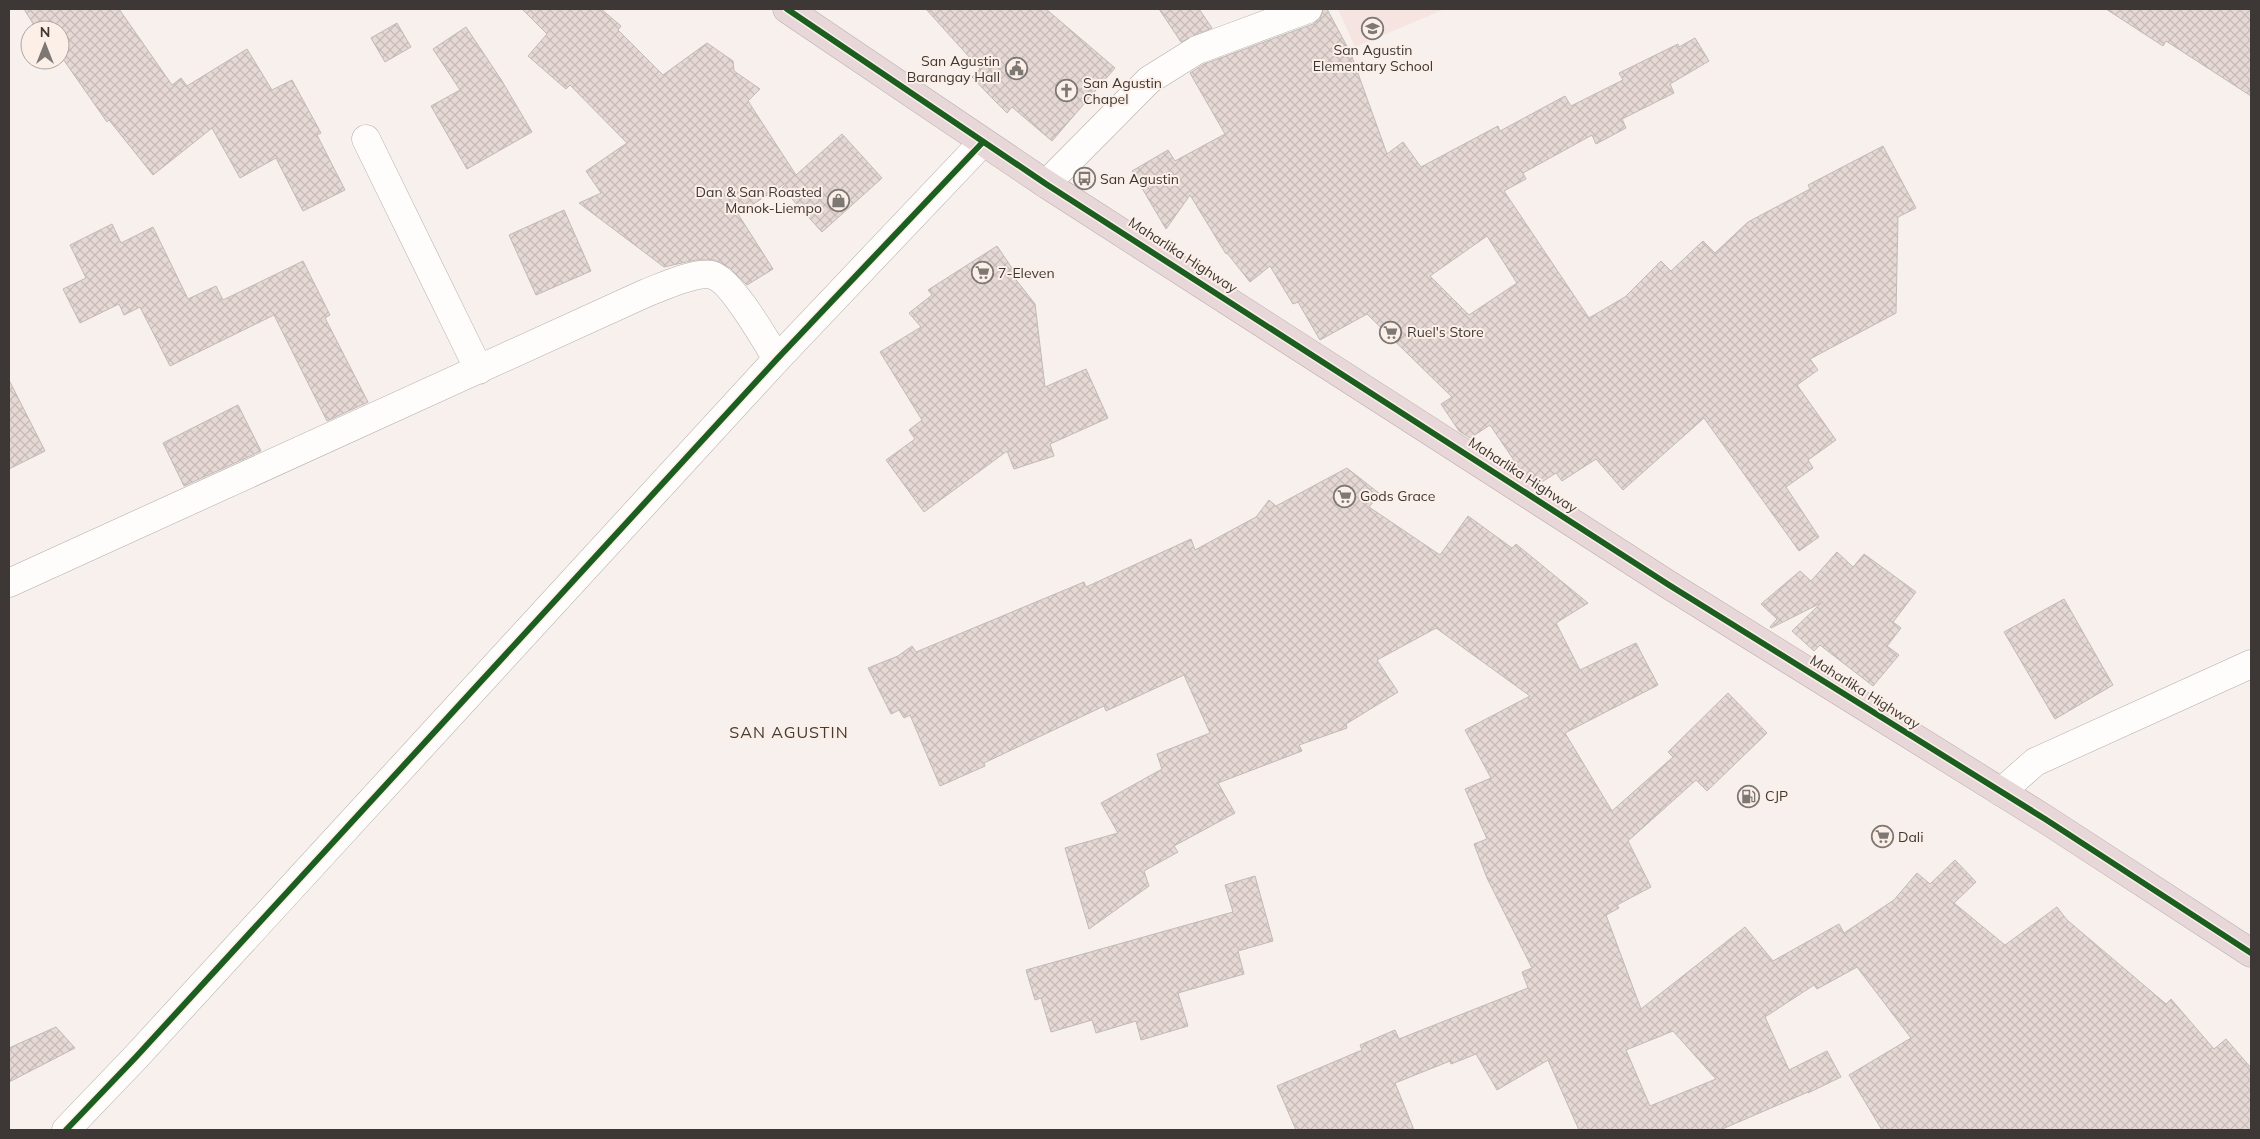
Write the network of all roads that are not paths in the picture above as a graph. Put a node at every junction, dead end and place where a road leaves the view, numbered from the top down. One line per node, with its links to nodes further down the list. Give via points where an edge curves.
1 (787, 9): 4 (highway, Maharlika Highway)
2 (1308, 9): 5 (street, via 1197,50 1148,80)
3 (366, 139): 7 (street)
4 (983, 142): 5 (highway, Maharlika Highway); 6 (street)
5 (1046, 184): 10 (highway, Maharlika Highway, via 1661,579)
6 (778, 359): 7 (street, via 729,286 713,275 704,275 646,293); 12 (street)
7 (479, 370): 8 (street)
8 (9, 583)
9 (2251, 664): 10 (street, via 2035,762)
10 (2001, 792): 11 (highway, Maharlika Highway)
11 (2251, 953)
12 (66, 1130)

